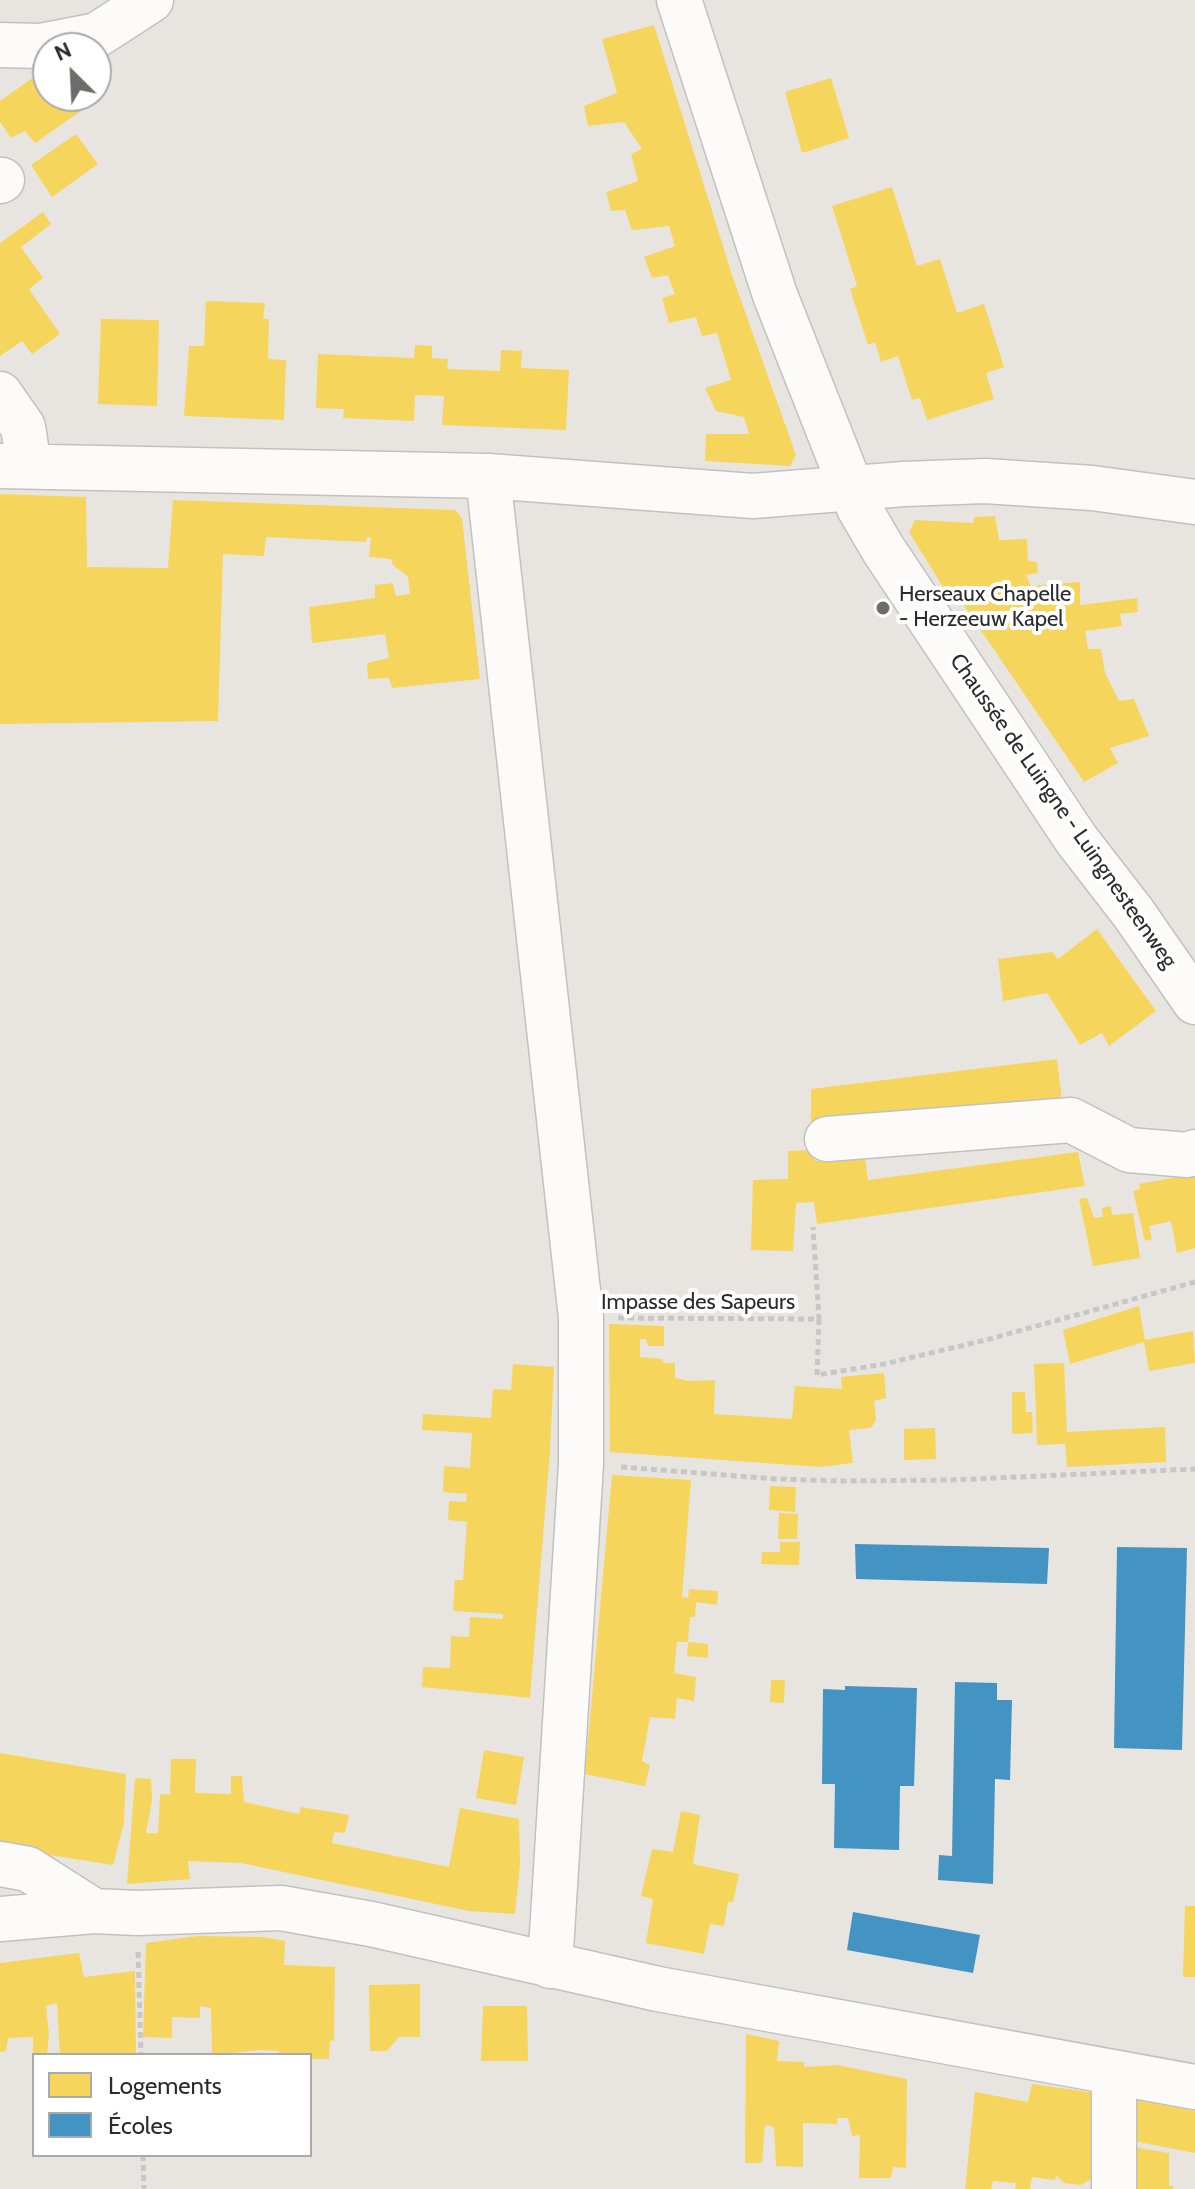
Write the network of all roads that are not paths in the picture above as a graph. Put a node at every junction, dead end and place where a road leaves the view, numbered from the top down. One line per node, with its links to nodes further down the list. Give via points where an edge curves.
1 (151, 0): 3 (street, via 97,35 40,46)
2 (679, 0): 7 (street, Chaussée de Luingne - Luingnesteenweg, via 775,295)
3 (0, 45)
4 (0, 394): 5 (street, via 23,427)
5 (14, 466): 6 (street)
6 (488, 476): 7 (street, via 753,496); 15 (street, via 581,1318 581,1464)
7 (850, 488): 8 (street, via 1015,483); 9 (street, Chaussée de Luingne - Luingnesteenweg, via 883,549 1076,839)
8 (1195, 502)
9 (1195, 1002)
10 (827, 1139): 11 (street, via 1071,1120 1129,1150)
11 (1195, 1152)
12 (0, 1864): 13 (street, via 28,1869)
13 (94, 1911): 14 (street); 15 (street, via 281,1908)
14 (0, 1919)
15 (550, 1966): 16 (street)
16 (1114, 2073): 17 (street); 18 (street)
17 (1195, 2087)
18 (1114, 2189)

